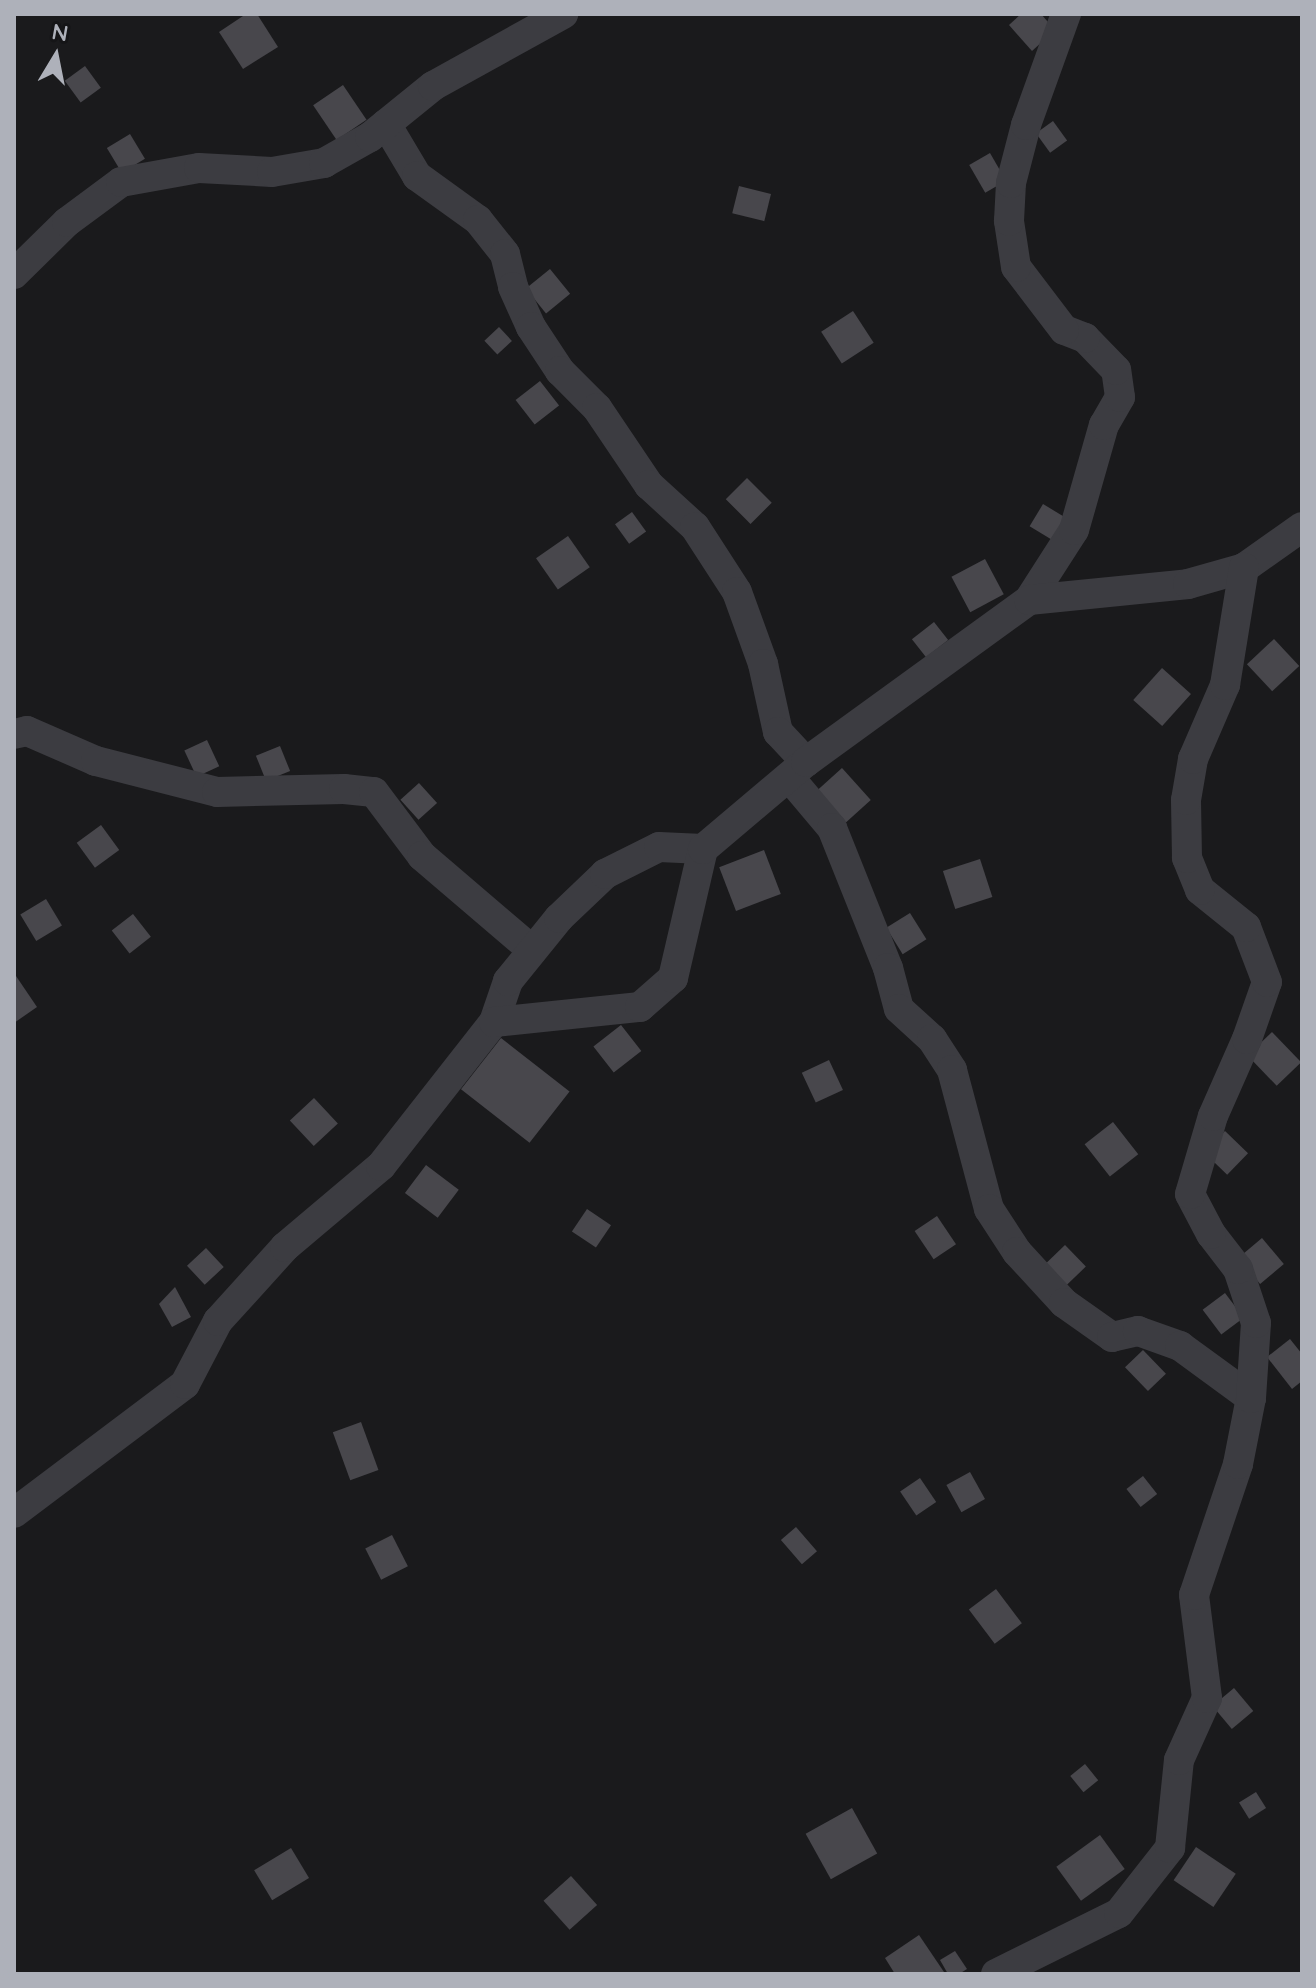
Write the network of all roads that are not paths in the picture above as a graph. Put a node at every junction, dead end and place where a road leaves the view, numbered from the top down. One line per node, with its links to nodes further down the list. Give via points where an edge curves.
1 (563, 14): 3 (street, via 433,86)
2 (1066, 14): 7 (street, via 1026,125 1011,183 1009,221 1016,267 1064,330 1085,338 1116,370 1120,397 1104,425 1074,530)
3 (386, 124): 4 (street, via 324,163 272,172 199,168 121,182 67,222); 9 (street, via 417,176 478,220 505,254 531,327 560,371 597,408 649,485 695,527 737,592 763,664 778,732)
4 (14, 274)
5 (1302, 527): 6 (street)
6 (1244, 568): 7 (street, via 1188,584); 13 (street, via 1225,685 1193,759 1186,800 1187,858 1200,890 1246,927 1267,982 1213,1116 1190,1194 1238,1269 1256,1323)
7 (1029, 600): 9 (street)
8 (14, 734): 11 (street, via 27,731 96,761 217,792 374,792 422,856)
9 (797, 769): 10 (street); 13 (street, via 832,828 899,1009 932,1039 952,1070 989,1209 1017,1252 1064,1303 1112,1337 1138,1331 1180,1346)
10 (703, 849): 11 (street, via 659,847 605,874); 12 (street, via 673,978 640,1007)
11 (532, 950): 12 (street, via 508,981)
12 (494, 1022): 14 (street, via 381,1166 285,1247 218,1321 185,1384)
13 (1251, 1398): 15 (street, via 1238,1464 1194,1595 1207,1698 1179,1760 1170,1848 1119,1913)
14 (14, 1513)
15 (996, 1974)

